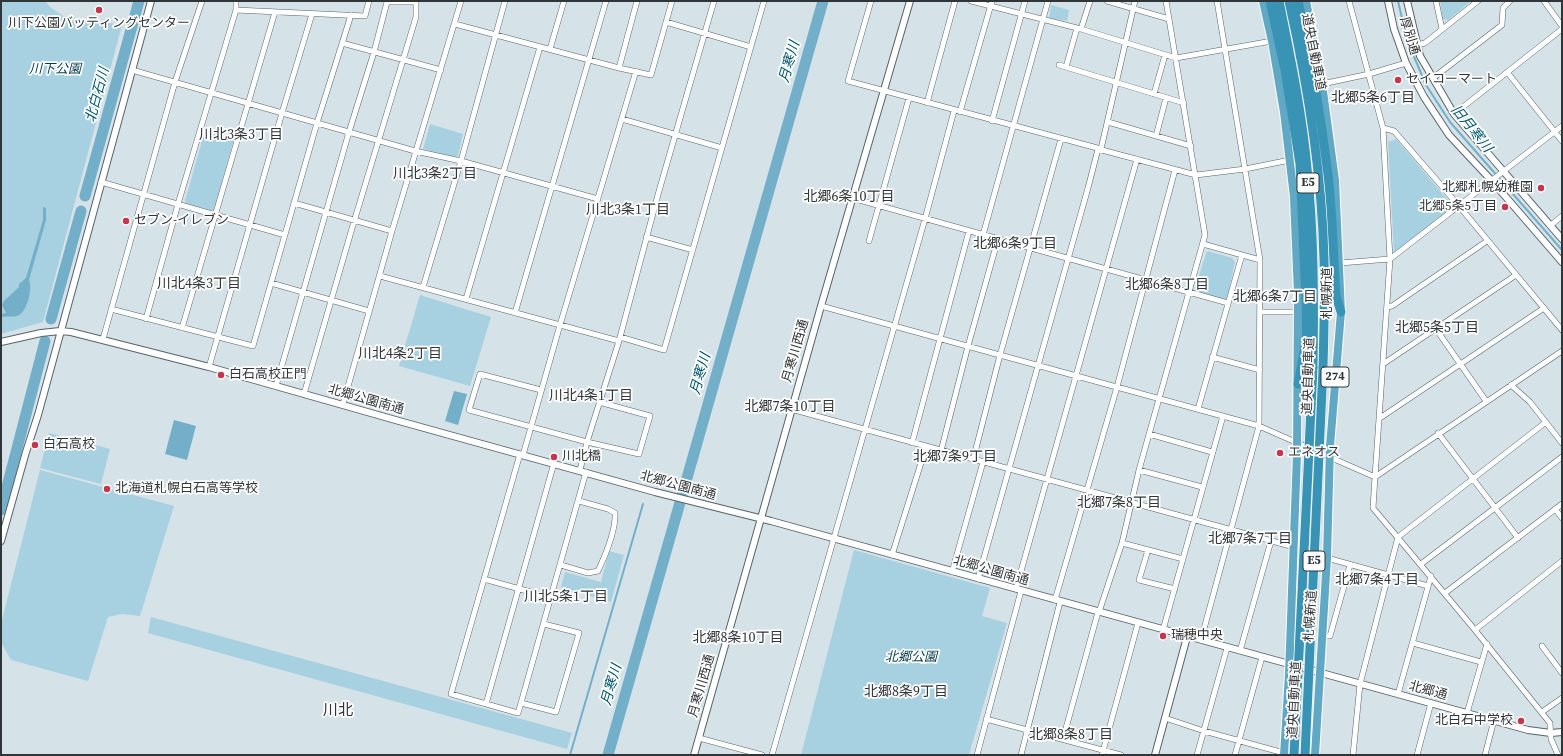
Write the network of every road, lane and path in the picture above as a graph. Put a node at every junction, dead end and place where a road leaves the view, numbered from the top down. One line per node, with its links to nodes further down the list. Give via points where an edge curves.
1 (151, 1): 72 (street)
2 (202, 1): 78 (street)
3 (236, 1): 40 (street)
4 (369, 1): 43 (street, via 365,16)
5 (461, 1): 48 (street)
6 (505, 1): 54 (street)
7 (564, 1): 61 (street)
8 (606, 1): 67 (street)
9 (637, 1): 71 (street)
10 (672, 1): 47 (street)
11 (714, 1): 53 (street)
12 (764, 1): 60 (street)
13 (871, 1): 81 (street, via 848,81)
14 (910, 1): 81 (street, 月寒川西通)
15 (955, 1): 86 (street)
16 (971, 1): 38 (street)
17 (1025, 1): 44 (street)
18 (1048, 1): 46 (street)
19 (1090, 1): 50 (street)
20 (1107, 1): 39 (street)
21 (1135, 1): 39 (street)
22 (1166, 1): 45 (street)
23 (1217, 1): 62 (street)
24 (1263, 1): 55 (highway, 札幌新道)
25 (1270, 1): 195 (highway, via 1285,70 1300,164 1306,280 1306,342)
26 (1279, 1): 320 (highway, 道央自動車道 / E5, bridge, via 1296,85 1306,155 1313,278 1313,368)
27 (1290, 1): 321 (highway, 道央自動車道 / E5, bridge, via 1312,124 1324,258 1323,368)
28 (1298, 1): 171 (highway, via 1309,52 1327,169 1336,296)
29 (1306, 1): 80 (highway, 札幌新道 / 274)
30 (1349, 1): 76 (street)
31 (1388, 1): 68 (street, 厚別通, via 1394,29)
32 (1407, 1): 58 (street, 厚別通)
33 (1436, 1): 51 (street)
34 (1478, 1): 51 (street)
35 (1510, 1): 77 (street, via 1502,8 1502,25)
36 (1544, 1): 49 (street)
37 (416, 2): 63 (street, via 387,2); 66 (street, via 416,16)
38 (991, 4): 44 (street); 89 (street)
39 (1134, 9): 45 (street); 57 (street)
40 (236, 10): 41 (street); 82 (street)
41 (275, 12): 42 (street); 88 (street)
42 (312, 14): 43 (street); 90 (street)
43 (351, 15): 56 (street)
44 (1021, 15): 46 (street); 93 (street)
45 (1169, 19): 65 (street)
46 (1043, 20): 50 (street); 96 (street)
47 (666, 22): 53 (street); 74 (street, via 651,75)
48 (455, 24): 54 (street); 73 (street)
49 (1562, 26)
50 (1079, 29): 57 (street); 70 (street)
51 (1442, 30): 58 (street, via 1426,43)
52 (1562, 30): 75 (street)
53 (704, 33): 60 (street); 101 (street)
54 (497, 35): 59 (street); 112 (street)
55 (1272, 41): 62 (street); 111 (highway, 札幌新道)
56 (342, 43): 63 (street); 95 (street)
57 (1125, 43): 64 (street); 79 (street)
58 (1417, 45): 77 (street, 厚別通, via 1420,56)
59 (540, 47): 61 (street); 115 (street)
60 (751, 47): 107 (street)
61 (550, 49): 67 (street)
62 (1225, 50): 65 (street); 113 (street)
63 (374, 52): 66 (street); 99 (street)
64 (1165, 55): 65 (street); 83 (street)
65 (1176, 58): 87 (street)
66 (403, 60): 73 (street); 104 (street)
67 (588, 60): 71 (street); 120 (street)
68 (1406, 63): 76 (street); 118 (street, 厚別通, via 1449,135)
69 (1059, 65): 70 (street)
70 (1066, 67): 79 (street)
71 (619, 68): 74 (street)
72 (132, 70): 78 (street); 119 (street)
73 (441, 70): 109 (street)
74 (636, 72): 92 (street)
75 (1508, 72): 91 (street); 100 (street)
76 (1369, 74): 80 (street); 98 (street)
77 (1433, 78): 91 (street, 厚別通)
78 (175, 82): 82 (street); 121 (street)
79 (1116, 82): 83 (street); 94 (street)
80 (1322, 84): 152 (highway, 札幌新道 / 274, via 1335,180)
81 (883, 91): 84 (street); 122 (street, 月寒川西通)
82 (211, 94): 88 (street); 125 (street)
83 (1154, 94): 85 (street)
84 (909, 98): 86 (street); 126 (street)
85 (1166, 98): 87 (street); 102 (street)
86 (927, 103): 89 (street)
87 (1184, 103): 106 (street)
88 (248, 104): 90 (street); 129 (street)
89 (957, 111): 93 (street); 131 (street)
90 (282, 113): 95 (street); 133 (street)
91 (1454, 114): 116 (street, 厚別通)
92 (622, 119): 101 (street); 123 (street)
93 (992, 121): 96 (street)
94 (1108, 122): 102 (street); 108 (street)
95 (317, 123): 99 (street); 124 (street)
96 (1012, 126): 103 (street); 138 (street)
97 (1562, 126): 100 (street)
98 (1383, 128): 127 (street, via 1394,131); 150 (street)
99 (349, 132): 104 (street); 128 (street)
100 (1554, 132): 105 (street); 116 (street)
101 (675, 135): 107 (street); 139 (street)
102 (1156, 136): 106 (street)
103 (1061, 139): 108 (street); 145 (street)
104 (378, 141): 109 (street); 132 (street)
105 (1562, 141)
106 (1191, 146): 117 (street)
107 (722, 148): 146 (street)
108 (1101, 149): 110 (street); 148 (street, via 1098,149)
109 (415, 151): 112 (street); 135 (street)
110 (1137, 159): 114 (street); 153 (street)
111 (1290, 160): 113 (street); 170 (highway, 札幌新道, via 1295,205)
112 (461, 161): 115 (street); 158 (street)
113 (1245, 169): 117 (street); 149 (street)
114 (1175, 170): 117 (street); 156 (street)
115 (504, 172): 120 (street); 162 (street)
116 (1502, 172): 118 (street); 134 (street, 厚別通)
117 (1196, 175): 144 (street, via 1205,235)
118 (1493, 180): 127 (street); 151 (street, 厚別通)
119 (101, 182): 121 (street); 179 (street)
120 (552, 186): 123 (street); 172 (street)
121 (144, 194): 125 (street); 167 (street)
122 (852, 198): 126 (street); 164 (street, 月寒川西通)
123 (598, 199): 174 (street)
124 (294, 203): 128 (street); 137 (street)
125 (178, 204): 129 (street); 173 (street)
126 (879, 206): 131 (street); 143 (street)
127 (1459, 206): 142 (street); 150 (street)
128 (326, 212): 132 (street); 159 (street)
129 (214, 215): 133 (street); 176 (street)
130 (1562, 216): 134 (street)
131 (925, 218): 136 (street); 175 (street)
132 (355, 220): 135 (street); 161 (street)
133 (250, 225): 137 (street); 180 (street)
134 (1550, 226): 141 (street, 厚別通)
135 (392, 231): 155 (street)
136 (969, 231): 138 (street); 181 (street)
137 (285, 235): 157 (street)
138 (982, 235): 140 (street)
139 (646, 237): 146 (street); 182 (street)
140 (998, 239): 145 (street); 185 (street)
141 (1562, 239)
142 (1488, 241): 154 (street); 165 (street)
143 (869, 242)
144 (1203, 244): 147 (street); 160 (street)
145 (1030, 248): 148 (street); 187 (street)
146 (693, 250): 182 (street, via 664,350)
147 (1242, 255): 149 (street); 163 (street)
148 (1068, 259): 153 (street); 190 (street)
149 (1260, 260): 169 (street)
150 (1390, 260): 152 (street); 165 (street)
151 (1562, 262)
152 (1340, 263): 171 (highway, 札幌新道 / 274)
153 (1106, 269): 156 (street); 194 (street)
154 (1516, 275): 166 (street); 177 (street)
155 (380, 276): 158 (street); 168 (street)
156 (1145, 280): 160 (street); 198 (street)
157 (271, 283): 159 (street); 180 (street, via 253,346)
158 (423, 287): 162 (street)
159 (303, 291): 161 (street); 197 (street)
160 (1189, 292): 163 (street); 201 (street)
161 (331, 299): 168 (street); 200 (street)
162 (466, 299): 172 (street)
163 (1228, 303): 188 (street)
164 (821, 306): 175 (street); 205 (street, 月寒川西通)
165 (1387, 307): 189 (street)
166 (1544, 308): 178 (street); 191 (street)
167 (111, 309): 173 (street); 183 (street)
168 (369, 310): 204 (street)
169 (1261, 312): 170 (street); 193 (street)
170 (1299, 312): 195 (highway, 札幌新道)
171 (1341, 312): 223 (highway, 札幌新道 / 274)
172 (515, 313): 174 (street)
173 (146, 319): 176 (street)
174 (560, 325): 182 (street); 199 (street)
175 (894, 326): 181 (street); 212 (street)
176 (182, 328): 180 (street)
177 (1436, 329): 189 (street); 191 (street)
178 (1562, 330)
179 (60, 331): 183 (street, 北郷公園南通); 184 (street); 248 (street)
180 (218, 337): 192 (street)
181 (939, 338): 185 (street); 217 (street)
182 (619, 339): 203 (street)
183 (103, 340): 192 (street, 北郷公園南通)
184 (1, 342)
185 (968, 346): 187 (street); 220 (street)
186 (1562, 351): 196 (street)
187 (1000, 355): 190 (street); 225 (street)
188 (1212, 357): 193 (street); 206 (street)
189 (1383, 364): 208 (street)
190 (1038, 365): 194 (street); 228 (street)
191 (1460, 365): 202 (street); 208 (street)
192 (209, 367): 197 (street, 北郷公園南通)
193 (1260, 370): 210 (street)
194 (1076, 376): 198 (street); 233 (street)
195 (1298, 384): 216 (highway, 札幌新道)
196 (1511, 385): 202 (street); 209 (street, via 1530,402)
197 (276, 386): 200 (street, 北郷公園南通)
198 (1117, 387): 201 (street); 235 (street)
199 (541, 390): 211 (street); 211 (street, via 480,374 468,410)
200 (304, 394): 204 (street, 北郷公園南通)
201 (1159, 399): 206 (street); 214 (street)
202 (1486, 401): 213 (street)
203 (600, 402): 215 (street); 215 (street, via 650,416 639,454)
204 (343, 404): 222 (street, 北郷公園南通)
205 (792, 409): 212 (street); 242 (street, 月寒川西通)
206 (1198, 409): 207 (street)
207 (1222, 416): 210 (street); 221 (street)
208 (1380, 418): 231 (street)
209 (1546, 422): 218 (street); 232 (street)
210 (1259, 426): 216 (street); 244 (street)
211 (531, 428): 215 (street); 222 (street)
212 (865, 430): 217 (street); 247 (street)
213 (1438, 433): 231 (street); 232 (street)
214 (1149, 434): 221 (street); 229 (street)
215 (588, 442): 230 (street)
216 (1297, 442): 223 (street); 251 (highway, 札幌新道)
217 (912, 443): 219 (street)
218 (1562, 443)
219 (926, 447): 220 (street); 253 (street)
220 (941, 451): 225 (street)
221 (1212, 452): 234 (street)
222 (521, 455): 227 (street, 北郷公園南通); 263 (street)
223 (1330, 456): 231 (street); 254 (highway, 札幌新道 / 274)
224 (1562, 457): 239 (street)
225 (973, 460): 226 (street)
226 (983, 462): 228 (street); 260 (street)
227 (554, 463): 230 (street, 北郷公園南通); 266 (street)
228 (1009, 469): 233 (street); 264 (street)
229 (1139, 470): 234 (street); 237 (street)
230 (583, 471): 236 (street); 242 (street, 北郷公園南通)
231 (1375, 476): 245 (street, via 1373,508)
232 (1473, 479): 239 (street); 245 (street)
233 (1046, 480): 235 (street); 268 (street)
234 (1202, 487): 243 (street)
235 (1087, 491): 237 (street); 271 (street)
236 (579, 501): 258 (street); 258 (street, via 608,509 615,513 615,520 598,571 588,573)
237 (1131, 502): 243 (street); 250 (street)
238 (1562, 504): 240 (street)
239 (1494, 507): 246 (street); 257 (street)
240 (1555, 509): 241 (street); 246 (street)
241 (1562, 518)
242 (760, 519): 247 (street, 北郷公園南通); 305 (street, 月寒川西通)
243 (1194, 520): 244 (street); 255 (street)
244 (1232, 530): 249 (street); 279 (street)
245 (1398, 537): 257 (street); 261 (street)
246 (1518, 538): 269 (street)
247 (833, 539): 253 (street, 北郷公園南通); 313 (street)
248 (1, 541)
249 (1271, 541): 251 (street); 284 (street)
250 (1122, 543): 252 (street); 272 (street)
251 (1294, 547): 287 (highway, 札幌新道)
252 (1148, 550): 255 (street); 267 (street, via 1139,580)
253 (892, 555): 260 (street, 北郷公園南通)
254 (1327, 558): 259 (street); 277 (highway, 札幌新道 / 274)
255 (1183, 559): 267 (street)
256 (1562, 561): 276 (street)
257 (1421, 564): 262 (street)
258 (561, 565): 270 (street)
259 (1350, 565): 261 (street); 277 (street, via 1330,636)
260 (952, 572): 264 (street, 北郷公園南通)
261 (1388, 575): 265 (street); 290 (street)
262 (1431, 576): 265 (street); 269 (street)
263 (484, 579): 266 (street); 295 (street, via 451,694)
264 (978, 579): 268 (street, 北郷公園南通)
265 (1428, 586): 280 (street)
266 (518, 588): 270 (street); 295 (street)
267 (1175, 588): 275 (street)
268 (1018, 590): 271 (street, 北郷公園南通); 299 (street)
269 (1444, 593): 276 (street)
270 (552, 598): 274 (street)
271 (1058, 601): 272 (street, 北郷公園南通); 301 (street)
272 (1099, 612): 273 (street, 北郷公園南通); 306 (street)
273 (1138, 623): 275 (street, 北郷公園南通); 308 (street)
274 (544, 624): 293 (street); 293 (street, via 579,633 556,712)
275 (1163, 630): 278 (street, 北郷公園南通)
276 (1475, 630): 281 (street)
277 (1321, 636): 288 (highway, 札幌新道 / 274)
278 (1187, 637): 279 (street, 北郷公園南通); 298 (street)
279 (1201, 640): 283 (street, 北郷公園南通)
280 (1413, 643): 286 (street); 291 (street)
281 (1487, 644): 286 (street); 296 (street)
282 (1542, 646): 289 (street)
283 (1227, 648): 284 (street, 北郷公園南通); 302 (street)
284 (1240, 651): 285 (street, 北郷公園南通)
285 (1262, 657): 287 (street, 北郷公園南通); 307 (street)
286 (1482, 662): 297 (street)
287 (1289, 664): 288 (street, 北郷通); 309 (highway, 札幌新道)
288 (1319, 673): 290 (street, 北郷通); 322 (highway, 札幌新道 / 274)
289 (1562, 673)
290 (1360, 684): 291 (street, 北郷通); 323 (street)
291 (1398, 694): 294 (street, 北郷通)
292 (1562, 698): 296 (street)
293 (521, 703): 295 (street, via 518,713)
294 (1431, 703): 297 (street, 北郷通); 324 (street)
295 (486, 704)
296 (1542, 712): 304 (street, via 1550,723)
297 (1467, 713): 300 (street, 北郷通)
298 (1165, 718): 302 (street); 317 (street)
299 (986, 719): 301 (street); 314 (street)
300 (1494, 720): 304 (street, 北郷通, via 1528,730); 325 (street)
301 (1028, 730): 306 (street); 315 (street)
302 (1204, 731): 307 (street); 318 (street)
303 (1562, 732): 304 (street, 北郷通)
304 (1551, 733): 310 (street)
305 (699, 738): 311 (street, 月寒川西通); 312 (street)
306 (1063, 739): 308 (street)
307 (1239, 741): 309 (street); 319 (street)
308 (1102, 753): 316 (street)
309 (1284, 754)
310 (1555, 754)
311 (694, 755)
312 (762, 755)
313 (772, 755)
314 (977, 755)
315 (1021, 755)
316 (1121, 755)
317 (1155, 755)
318 (1197, 755)
319 (1235, 755)
320 (1294, 755)
321 (1305, 755)
322 (1315, 755)
323 (1353, 755)
324 (1417, 755)
325 (1485, 755)

